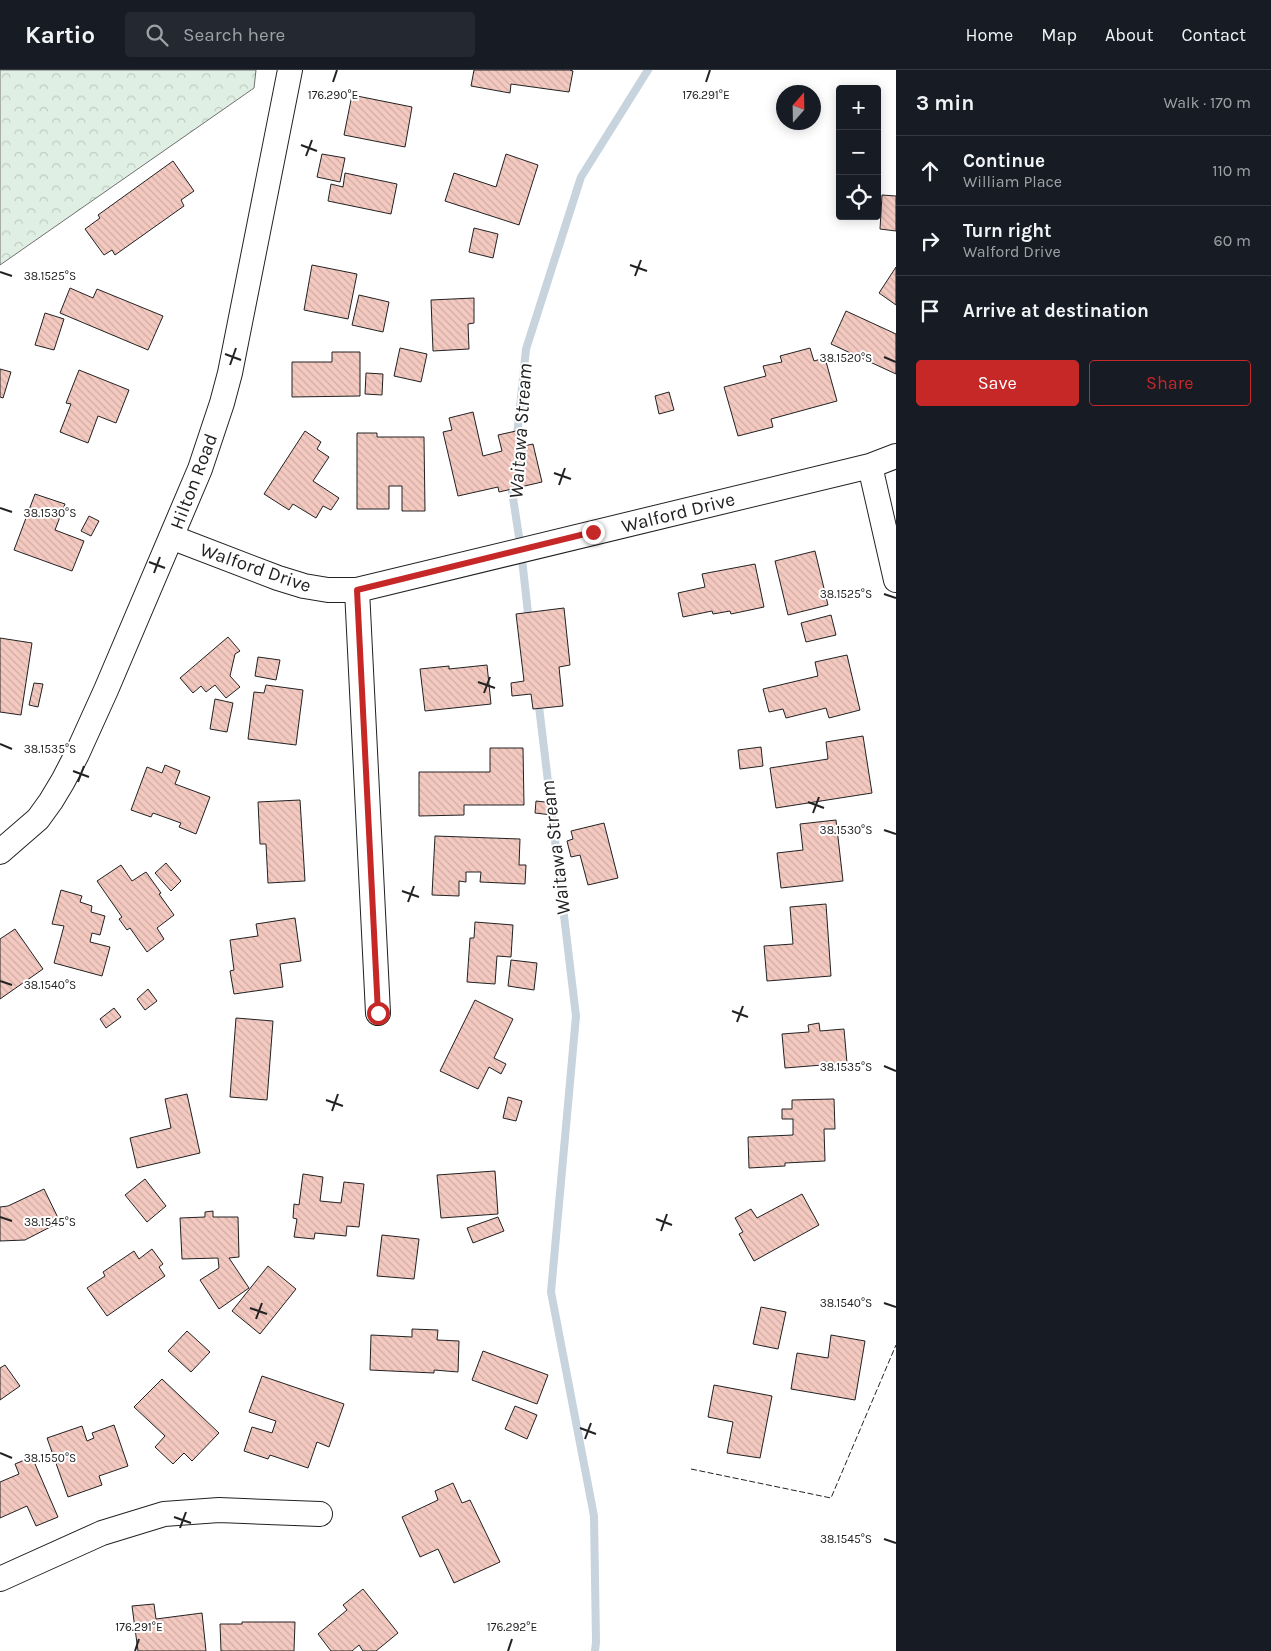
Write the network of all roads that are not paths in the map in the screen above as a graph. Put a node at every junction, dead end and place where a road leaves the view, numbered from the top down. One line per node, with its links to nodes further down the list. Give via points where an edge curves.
1 (290, 70): 4 (street, Hilton Road, via 224,396 200,469)
2 (896, 456): 3 (street, Walford Drive)
3 (870, 466): 5 (street); 6 (street, Walford Drive)
4 (171, 537): 6 (street, Walford Drive, via 304,586); 7 (street, Hilton Road, via 63,781 38,818)
5 (896, 580)
6 (357, 590): 8 (street)
7 (0, 852)
8 (378, 1013)
9 (320, 1514): 10 (street, via 219,1510 164,1514 102,1533)
10 (0, 1580)

